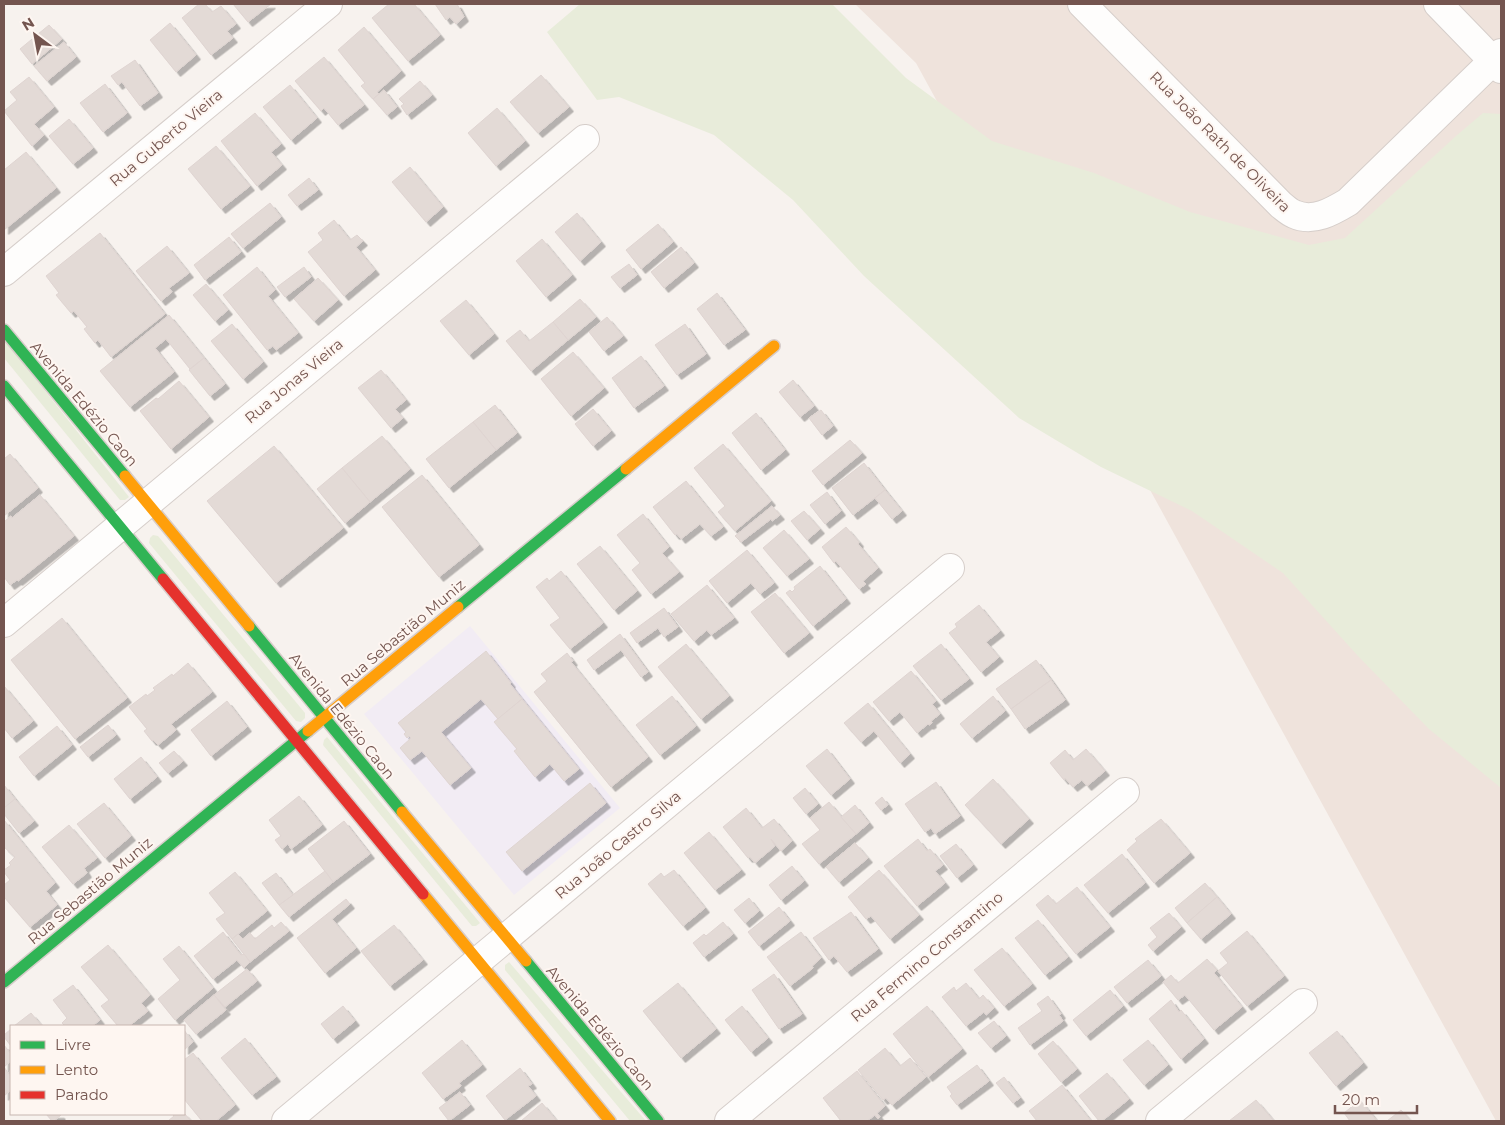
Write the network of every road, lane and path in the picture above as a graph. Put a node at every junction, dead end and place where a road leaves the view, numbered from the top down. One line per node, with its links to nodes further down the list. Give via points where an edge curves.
1 (328, 4): 6 (street, Rua Guberto Vieira)
2 (1082, 4): 4 (street, Rua João Rath de Oliveira, via 1295,215 1330,213 1348,202)
3 (1438, 4): 4 (street)
4 (1499, 61)
5 (585, 139): 10 (street, Rua Jonas Vieira)
6 (4, 272)
7 (4, 330): 10 (main road, Avenida Edézio Caon)
8 (774, 346): 14 (main road, Rua Sebastião Muniz)
9 (4, 386): 11 (main road)
10 (147, 504): 11 (street, Rua Jonas Vieira); 14 (main road, Avenida Edézio Caon)
11 (119, 527): 13 (street, Rua Jonas Vieira); 15 (main road)
12 (950, 568): 17 (street, Rua João Castro Silva)
13 (4, 623)
14 (324, 718): 15 (main road, Rua Sebastião Muniz); 17 (main road, Avenida Edézio Caon)
15 (296, 741): 18 (main road); 19 (main road, Rua Sebastião Muniz)
16 (1125, 792): 24 (street, Rua Fermino Constantino)
17 (506, 938): 18 (street, Rua João Castro Silva); 23 (main road, Avenida Edézio Caon)
18 (478, 961): 21 (street, Rua João Castro Silva); 22 (main road)
19 (4, 982)
20 (1303, 1003): 25 (street)
21 (286, 1121)
22 (610, 1121)
23 (658, 1121)
24 (729, 1121)
25 (1160, 1121)

